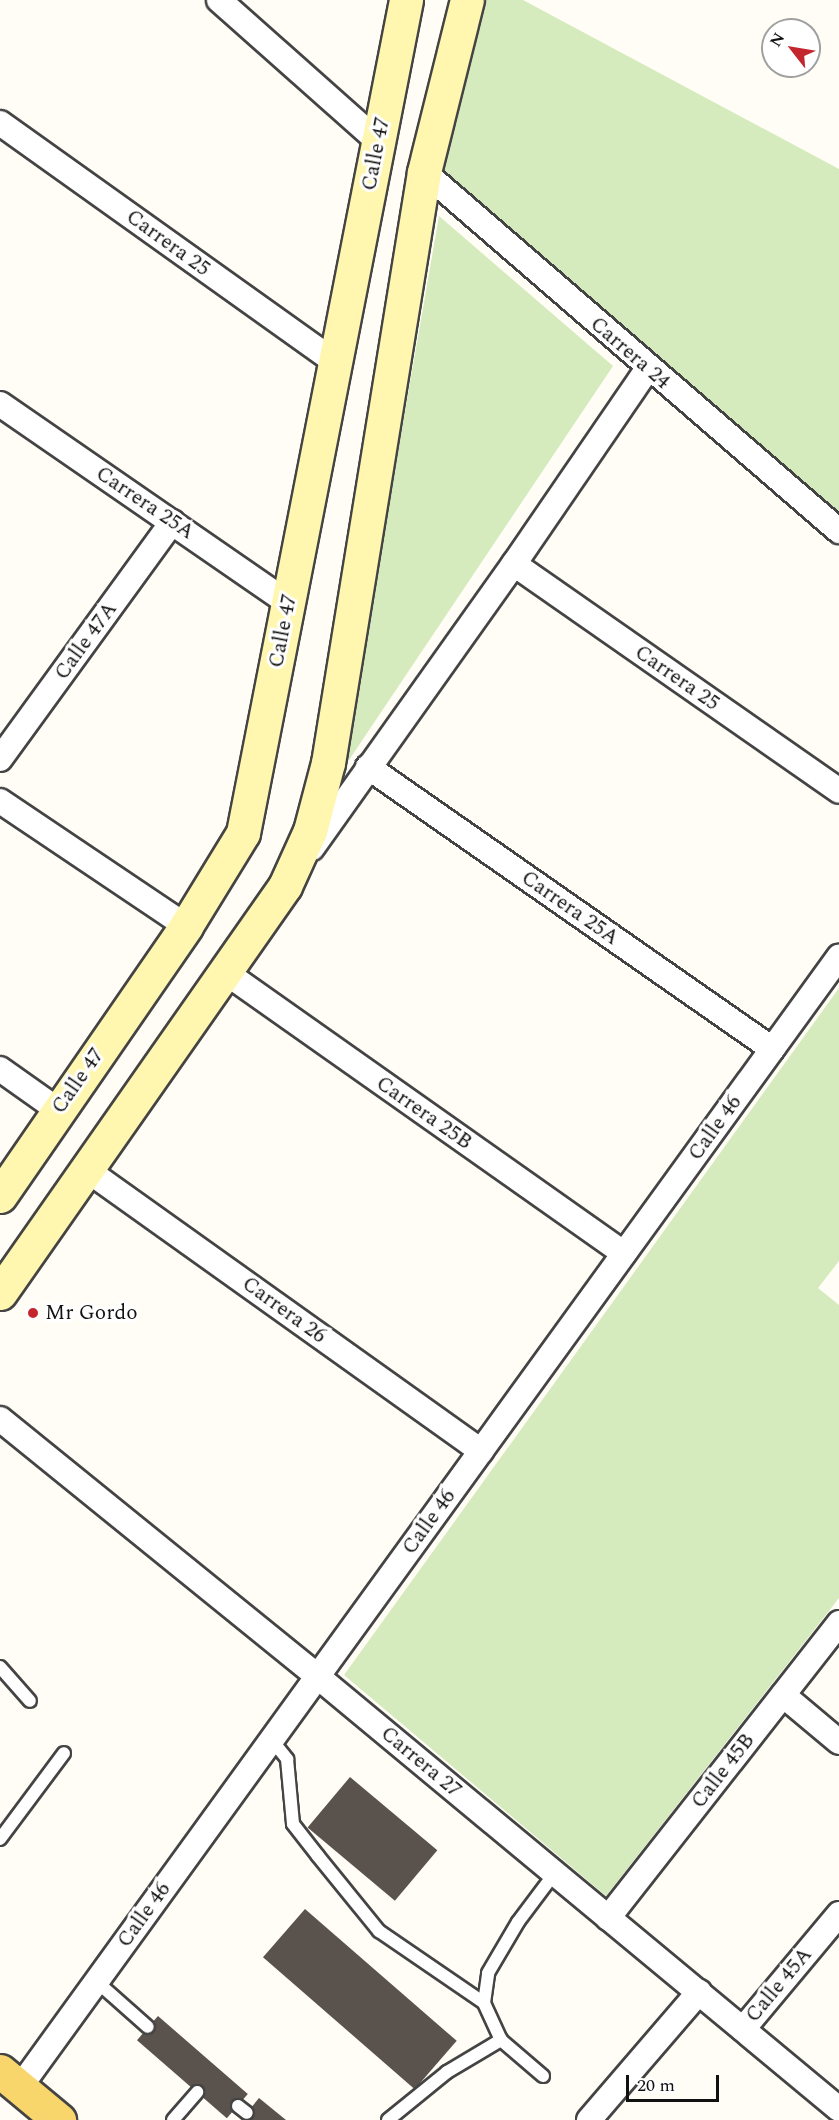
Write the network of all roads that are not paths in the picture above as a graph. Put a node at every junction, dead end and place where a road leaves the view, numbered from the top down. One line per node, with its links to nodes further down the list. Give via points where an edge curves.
1 (219, 0): 5 (street)
2 (406, 0): 5 (main road, Calle 47)
3 (467, 0): 6 (main road)
4 (0, 123): 7 (street, Carrera 25)
5 (378, 141): 7 (main road, Calle 47)
6 (424, 172): 8 (street, Carrera 24); 18 (main road, via 328,763 310,831)
7 (336, 363): 13 (main road, Calle 47)
8 (648, 368): 11 (street, Carrera 24); 12 (street)
9 (0, 404): 10 (street, Carrera 25A)
10 (172, 522): 13 (street, Carrera 25A); 14 (street, Calle 47A)
11 (839, 531)
12 (514, 564): 15 (street); 16 (street, Carrera 25)
13 (289, 603): 19 (main road, Calle 47, via 243,833)
14 (0, 759)
15 (368, 767): 18 (street); 22 (street, Carrera 25A)
16 (839, 791)
17 (0, 801): 19 (street)
18 (285, 886): 21 (main road)
19 (186, 926): 24 (main road, Calle 47)
20 (839, 957): 22 (street, Calle 46)
21 (225, 972): 25 (main road); 27 (street, Carrera 25B)
22 (772, 1048): 27 (street, Calle 46)
23 (0, 1069): 24 (street)
24 (58, 1110): 26 (main road, Calle 47)
25 (87, 1170): 28 (main road); 30 (street, Carrera 26)
26 (0, 1196)
27 (624, 1253): 30 (street, Calle 46)
28 (0, 1293)
29 (0, 1419): 33 (street, Carrera 27)
30 (480, 1451): 33 (street, Calle 46)
31 (839, 1623): 34 (street, Calle 45B)
32 (0, 1667): 35 (lane)
33 (317, 1676): 36 (street, Calle 46); 40 (street, Carrera 27)
34 (783, 1695): 37 (street); 42 (street, Calle 45B)
35 (30, 1701)
36 (272, 1739): 43 (street, Calle 46); 45 (lane, via 287,1759 293,1824 318,1856 379,1931)
37 (839, 1742)
38 (64, 1753): 39 (lane)
39 (0, 1839)
40 (554, 1874): 42 (street, Carrera 27); 45 (lane, via 518,1922 488,1973)
41 (839, 1914): 47 (street, Calle 45A)
42 (608, 1918): 44 (street, Carrera 27)
43 (96, 1981): 46 (lane); 50 (street, Calle 46)
44 (699, 1992): 47 (street, Carrera 27); 56 (street)
45 (484, 2003): 48 (lane)
46 (148, 2027)
47 (742, 2029): 52 (street, Carrera 27)
48 (501, 2040): 49 (lane); 55 (lane, via 447,2072)
49 (543, 2076)
50 (10, 2079): 53 (main road)
51 (197, 2092): 54 (lane)
52 (839, 2109)
53 (59, 2120)
54 (172, 2120)
55 (388, 2120)
56 (589, 2120)

